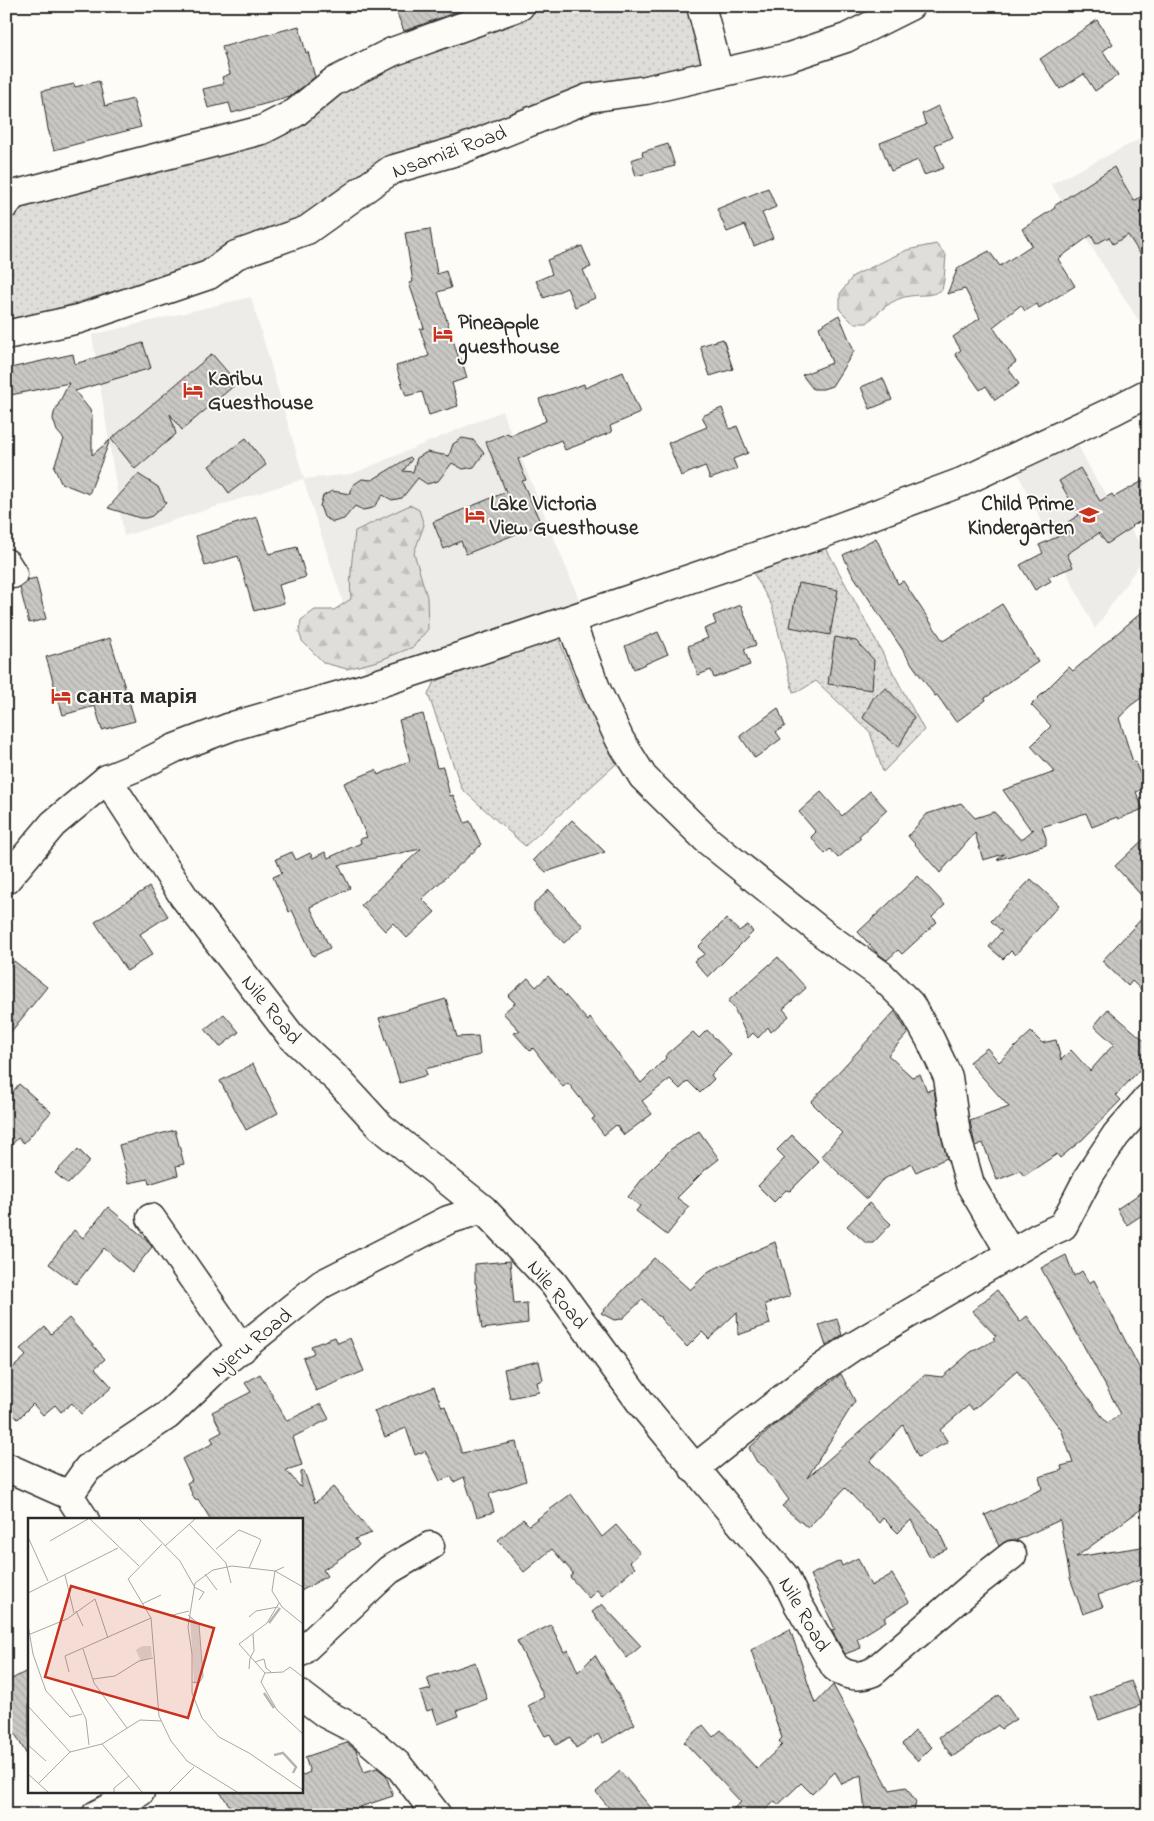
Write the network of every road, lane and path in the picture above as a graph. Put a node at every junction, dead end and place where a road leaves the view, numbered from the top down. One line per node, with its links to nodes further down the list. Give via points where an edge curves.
1 (520, 6): 5 (street, via 392,52 333,82 294,113 262,130 13,195)
2 (701, 6): 4 (street)
3 (910, 6): 4 (street, Nsamizi Road, via 846,38 789,57)
4 (719, 73): 6 (street, Nsamizi Road, via 646,90 589,98 460,150 391,170 307,230 236,254 209,275 79,319)
5 (6, 204)
6 (6, 335)
7 (1148, 393): 8 (street, via 962,482 819,535)
8 (570, 620): 9 (street, via 358,690 233,726 174,748); 14 (street, via 597,691 620,740 643,777 707,840 825,936 881,975 910,1004 948,1078 956,1134 970,1184)
9 (107, 779): 10 (street, via 53,824); 12 (street, Nile Road, via 184,896 291,1036 338,1080 380,1127)
10 (6, 880)
11 (1148, 1098): 14 (street, via 1116,1135 1090,1174 1063,1226)
12 (483, 1209): 15 (street, Njeru Road, via 448,1220 322,1284); 17 (street, Nile Road, via 553,1283)
13 (151, 1218): 15 (street)
14 (1011, 1254): 17 (street, via 820,1369)
15 (242, 1350): 18 (street, Njeru Road, via 218,1367 168,1415 88,1468)
16 (6, 1467): 18 (street)
17 (694, 1469): 21 (street, Nile Road, via 785,1577 836,1667 852,1676 873,1672)
18 (68, 1495): 19 (street)
19 (84, 1518)
20 (430, 1546): 22 (street, via 389,1570)
21 (1012, 1555)
22 (302, 1651)
23 (302, 1696): 26 (street, via 326,1714 357,1730 398,1765)
24 (136, 1794): 25 (street)
25 (96, 1815)
26 (437, 1815)

